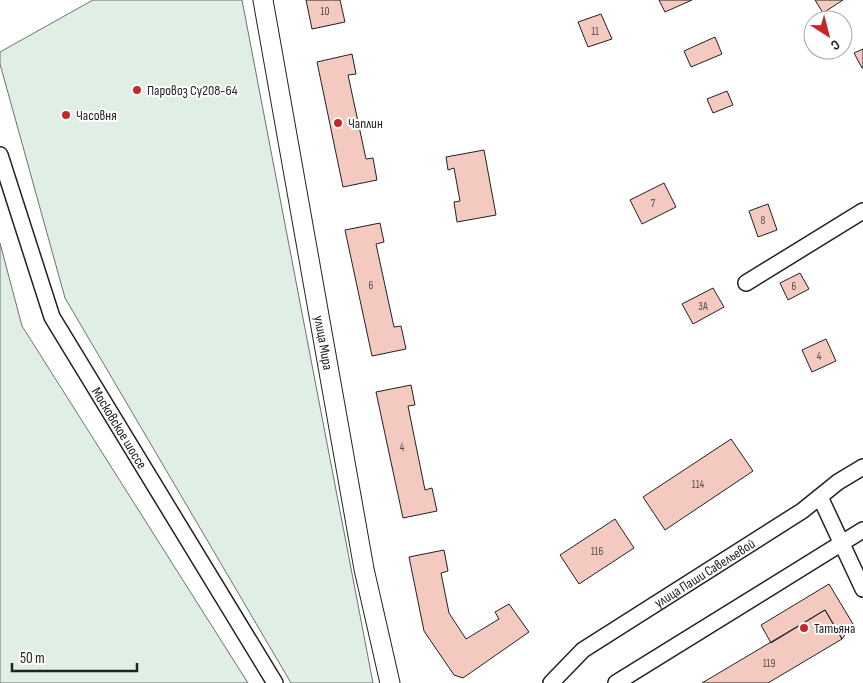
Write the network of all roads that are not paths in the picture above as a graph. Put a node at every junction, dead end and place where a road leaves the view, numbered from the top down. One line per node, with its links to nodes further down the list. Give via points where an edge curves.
1 (263, 0): 11 (street, улица Мира, via 362,560)
2 (0, 155): 10 (street, Московское шоссе, via 52,317)
3 (863, 211): 4 (street)
4 (746, 283)
5 (863, 467): 6 (street, улица Паши Савельевой)
6 (820, 497): 8 (street); 12 (street, улица Паши Савельевой, via 583,650)
7 (863, 530): 8 (street)
8 (843, 542): 9 (street); 13 (street)
9 (863, 589)
10 (275, 683)
11 (390, 683)
12 (551, 683)
13 (616, 683)

